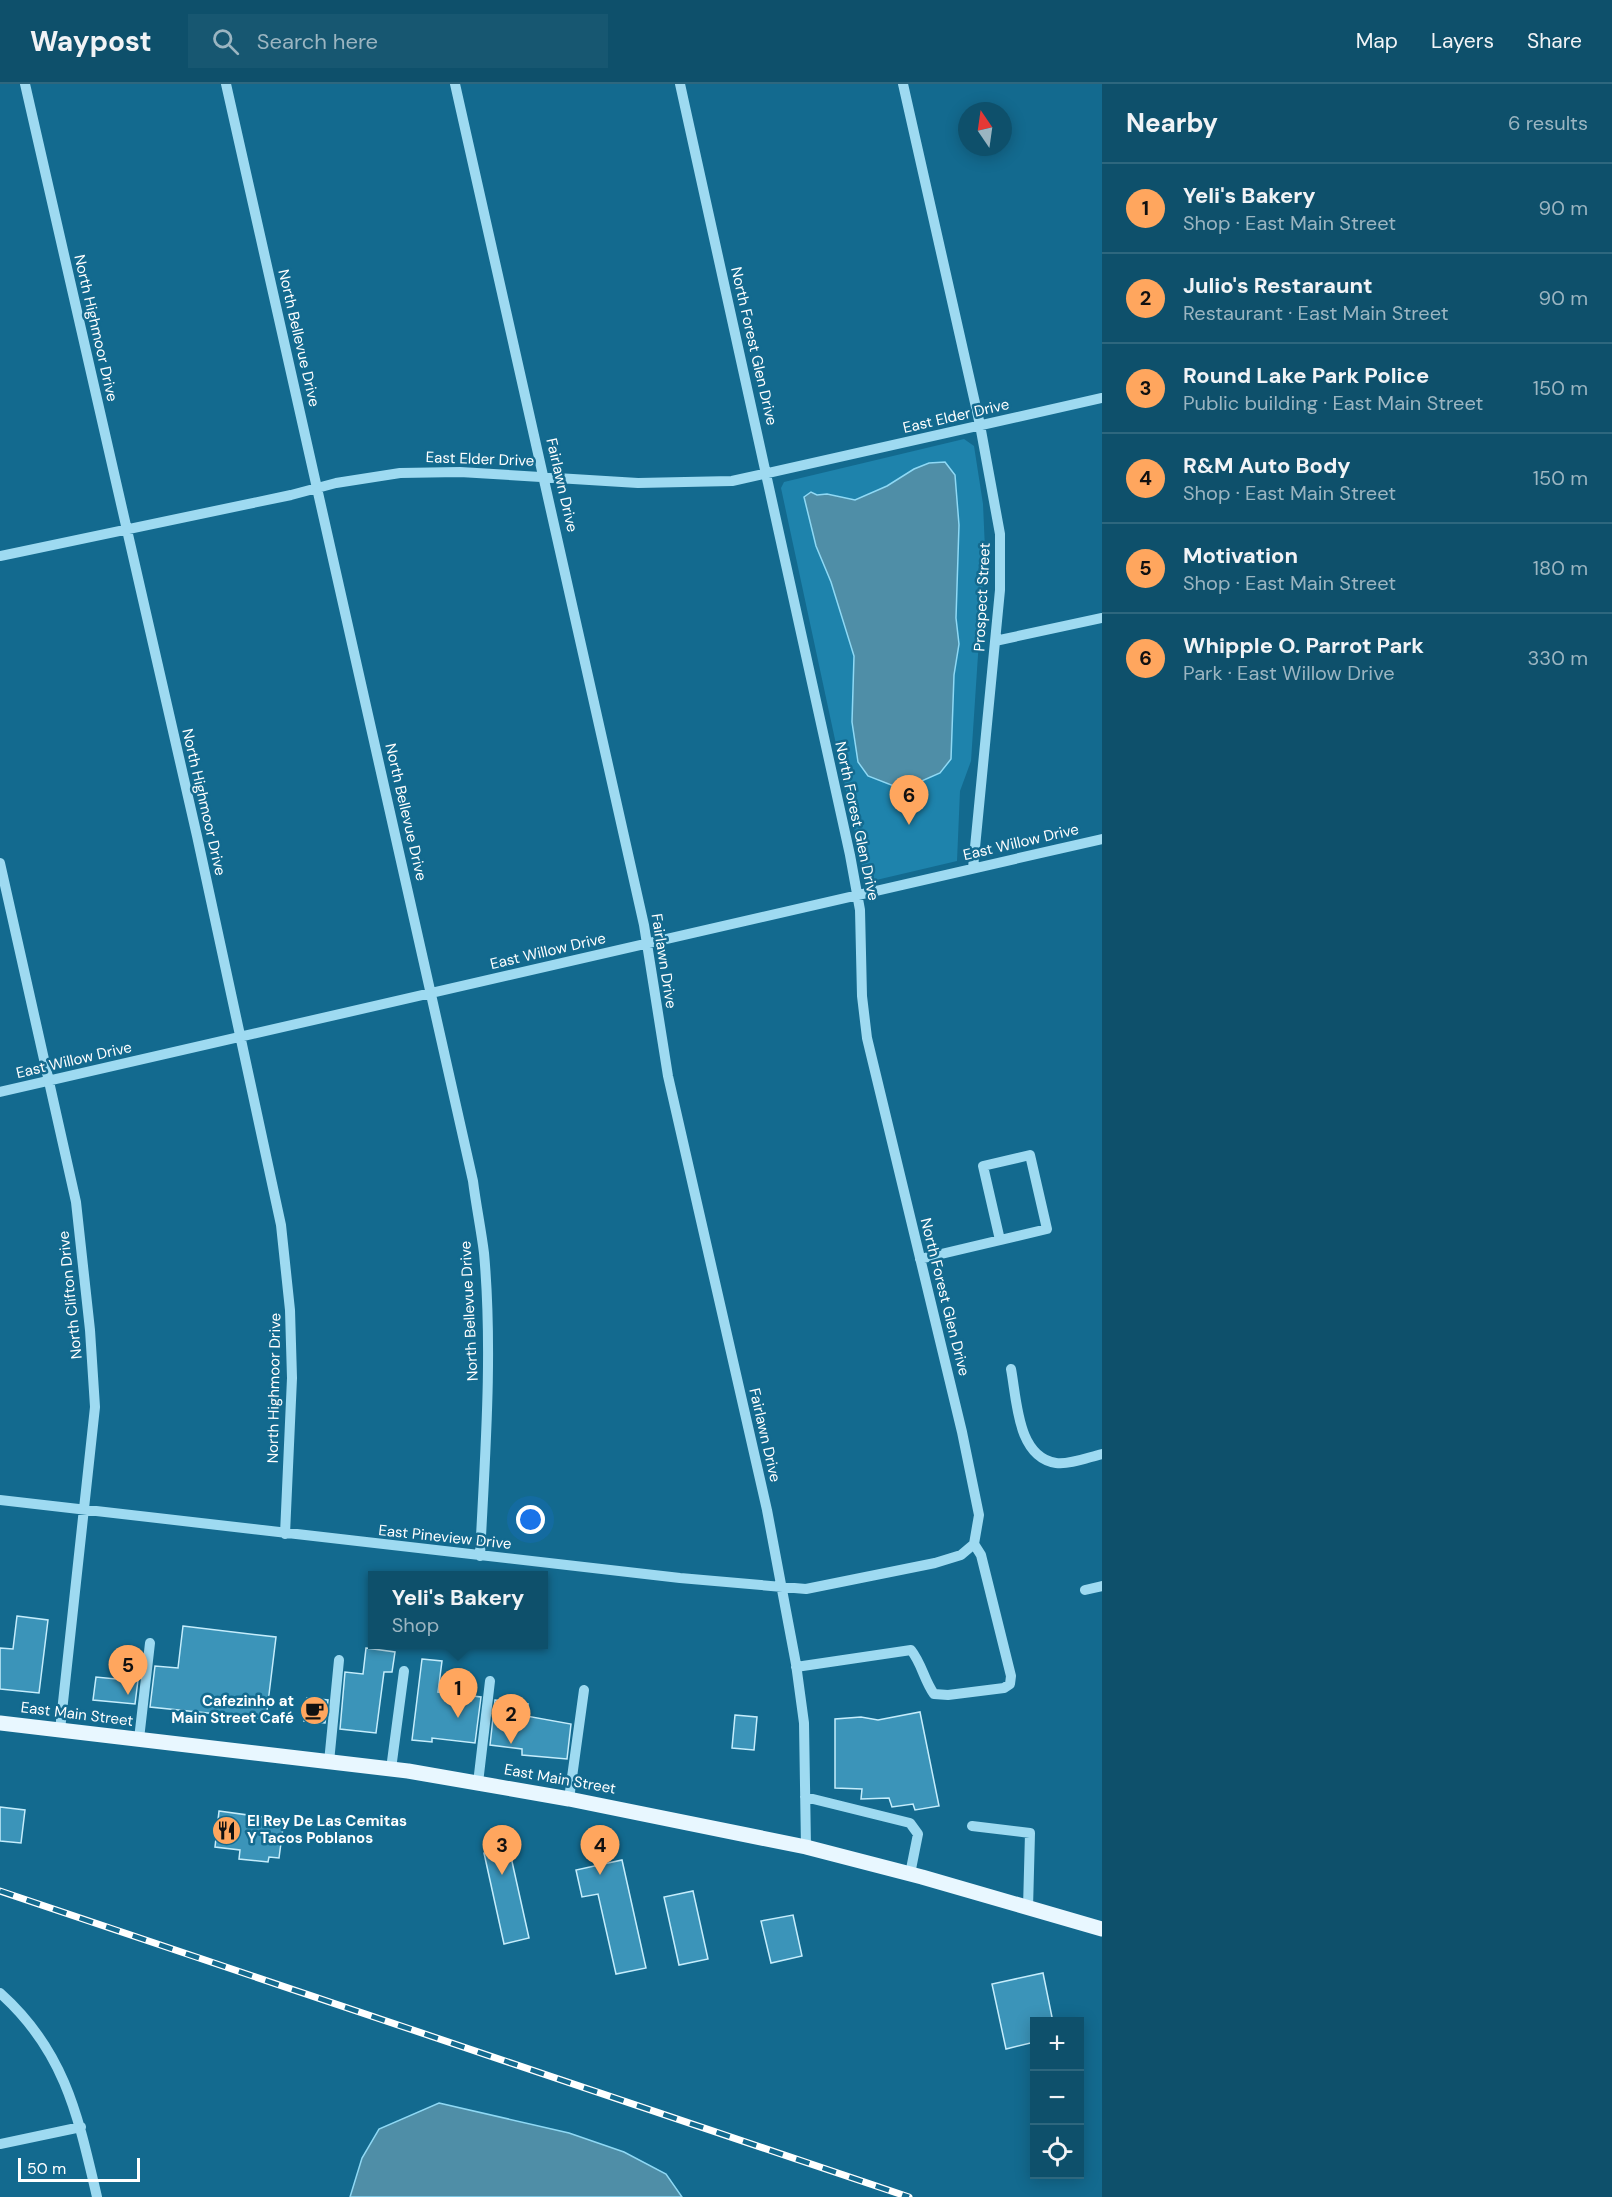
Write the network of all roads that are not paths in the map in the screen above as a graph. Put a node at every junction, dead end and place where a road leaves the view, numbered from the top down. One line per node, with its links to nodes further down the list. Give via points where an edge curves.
1 (25, 84): 11 (street, North Highmoor Drive)
2 (226, 84): 10 (street, North Bellevue Drive)
3 (455, 84): 9 (street, Fairlawn Drive)
4 (680, 84): 8 (street, North Forest Glen Drive)
5 (903, 84): 7 (street, Prospect Street)
6 (1102, 398): 7 (street, East Elder Drive)
7 (980, 425): 8 (street, East Elder Drive); 14 (street, Prospect Street, via 1000,534)
8 (767, 474): 9 (street, East Elder Drive, via 732,481 638,483); 18 (street, North Forest Glen Drive)
9 (545, 477): 10 (street, East Elder Drive, via 400,473); 19 (street, Fairlawn Drive)
10 (317, 488): 11 (street, East Elder Drive); 20 (street, North Bellevue Drive)
11 (127, 530): 12 (street, East Elder Drive); 21 (street, North Highmoor Drive)
12 (0, 556)
13 (1102, 618): 14 (street)
14 (995, 641): 17 (street, Prospect Street)
15 (1102, 839): 17 (street, East Willow Drive)
16 (0, 863): 22 (street, North Clifton Drive)
17 (973, 868): 18 (street, East Willow Drive)
18 (857, 895): 19 (street, East Willow Drive); 25 (street, North Forest Glen Drive, via 867,1038)
19 (647, 944): 20 (street, East Willow Drive); 34 (street, Fairlawn Drive, via 668,1077)
20 (432, 993): 21 (street, East Willow Drive); 32 (street, North Bellevue Drive, via 473,1180 484,1253 488,1393)
21 (240, 1038): 22 (street, East Willow Drive); 30 (street, North Highmoor Drive, via 281,1226 290,1310 292,1378)
22 (49, 1082): 23 (street, East Willow Drive); 29 (street, North Clifton Drive, via 76,1202 90,1330 95,1407)
23 (0, 1092)
24 (1000, 1240): 24 (street, via 1047,1229 1030,1155 983,1166); 25 (street)
25 (920, 1259): 31 (street, North Forest Glen Drive, via 979,1515)
26 (1011, 1369): 27 (street, via 1026,1442 1038,1457 1058,1463)
27 (1102, 1454)
28 (0, 1500): 29 (street, East Pineview Drive)
29 (84, 1509): 30 (street, East Pineview Drive); 43 (street, North Clifton Drive)
30 (285, 1534): 32 (street, East Pineview Drive)
31 (974, 1544): 34 (street, East Pineview Drive, via 962,1555 921,1566 806,1589); 38 (street, via 981,1555 1010,1684 1004,1688 934,1694 911,1650)
32 (480, 1556): 34 (street, East Pineview Drive)
33 (1102, 1586): 35 (street)
34 (781, 1587): 38 (street, Fairlawn Drive)
35 (1085, 1590)
36 (150, 1642): 44 (street)
37 (339, 1660): 45 (street)
38 (796, 1667): 48 (street, Fairlawn Drive, via 804,1723)
39 (404, 1671): 46 (street)
40 (490, 1681): 47 (street)
41 (584, 1690): 49 (street)
42 (0, 1724): 43 (main road, East Main Street)
43 (60, 1730): 44 (main road, East Main Street)
44 (139, 1739): 45 (main road, East Main Street)
45 (329, 1762): 46 (main road, East Main Street)
46 (391, 1769): 47 (main road, East Main Street)
47 (478, 1783): 49 (main road, East Main Street)
48 (805, 1797): 51 (street, Fairlawn Drive); 52 (street, via 910,1823 918,1834)
49 (569, 1799): 51 (main road, East Main Street)
50 (972, 1826): 53 (street, via 1030,1833)
51 (806, 1847): 52 (main road, East Main Street)
52 (910, 1874): 53 (main road, East Main Street)
53 (1028, 1908): 54 (main road, East Main Street)
54 (1102, 1929)
55 (0, 1993): 56 (street, via 36,2033 64,2077)
56 (81, 2127): 57 (street); 58 (street)
57 (0, 2144)
58 (97, 2197)

